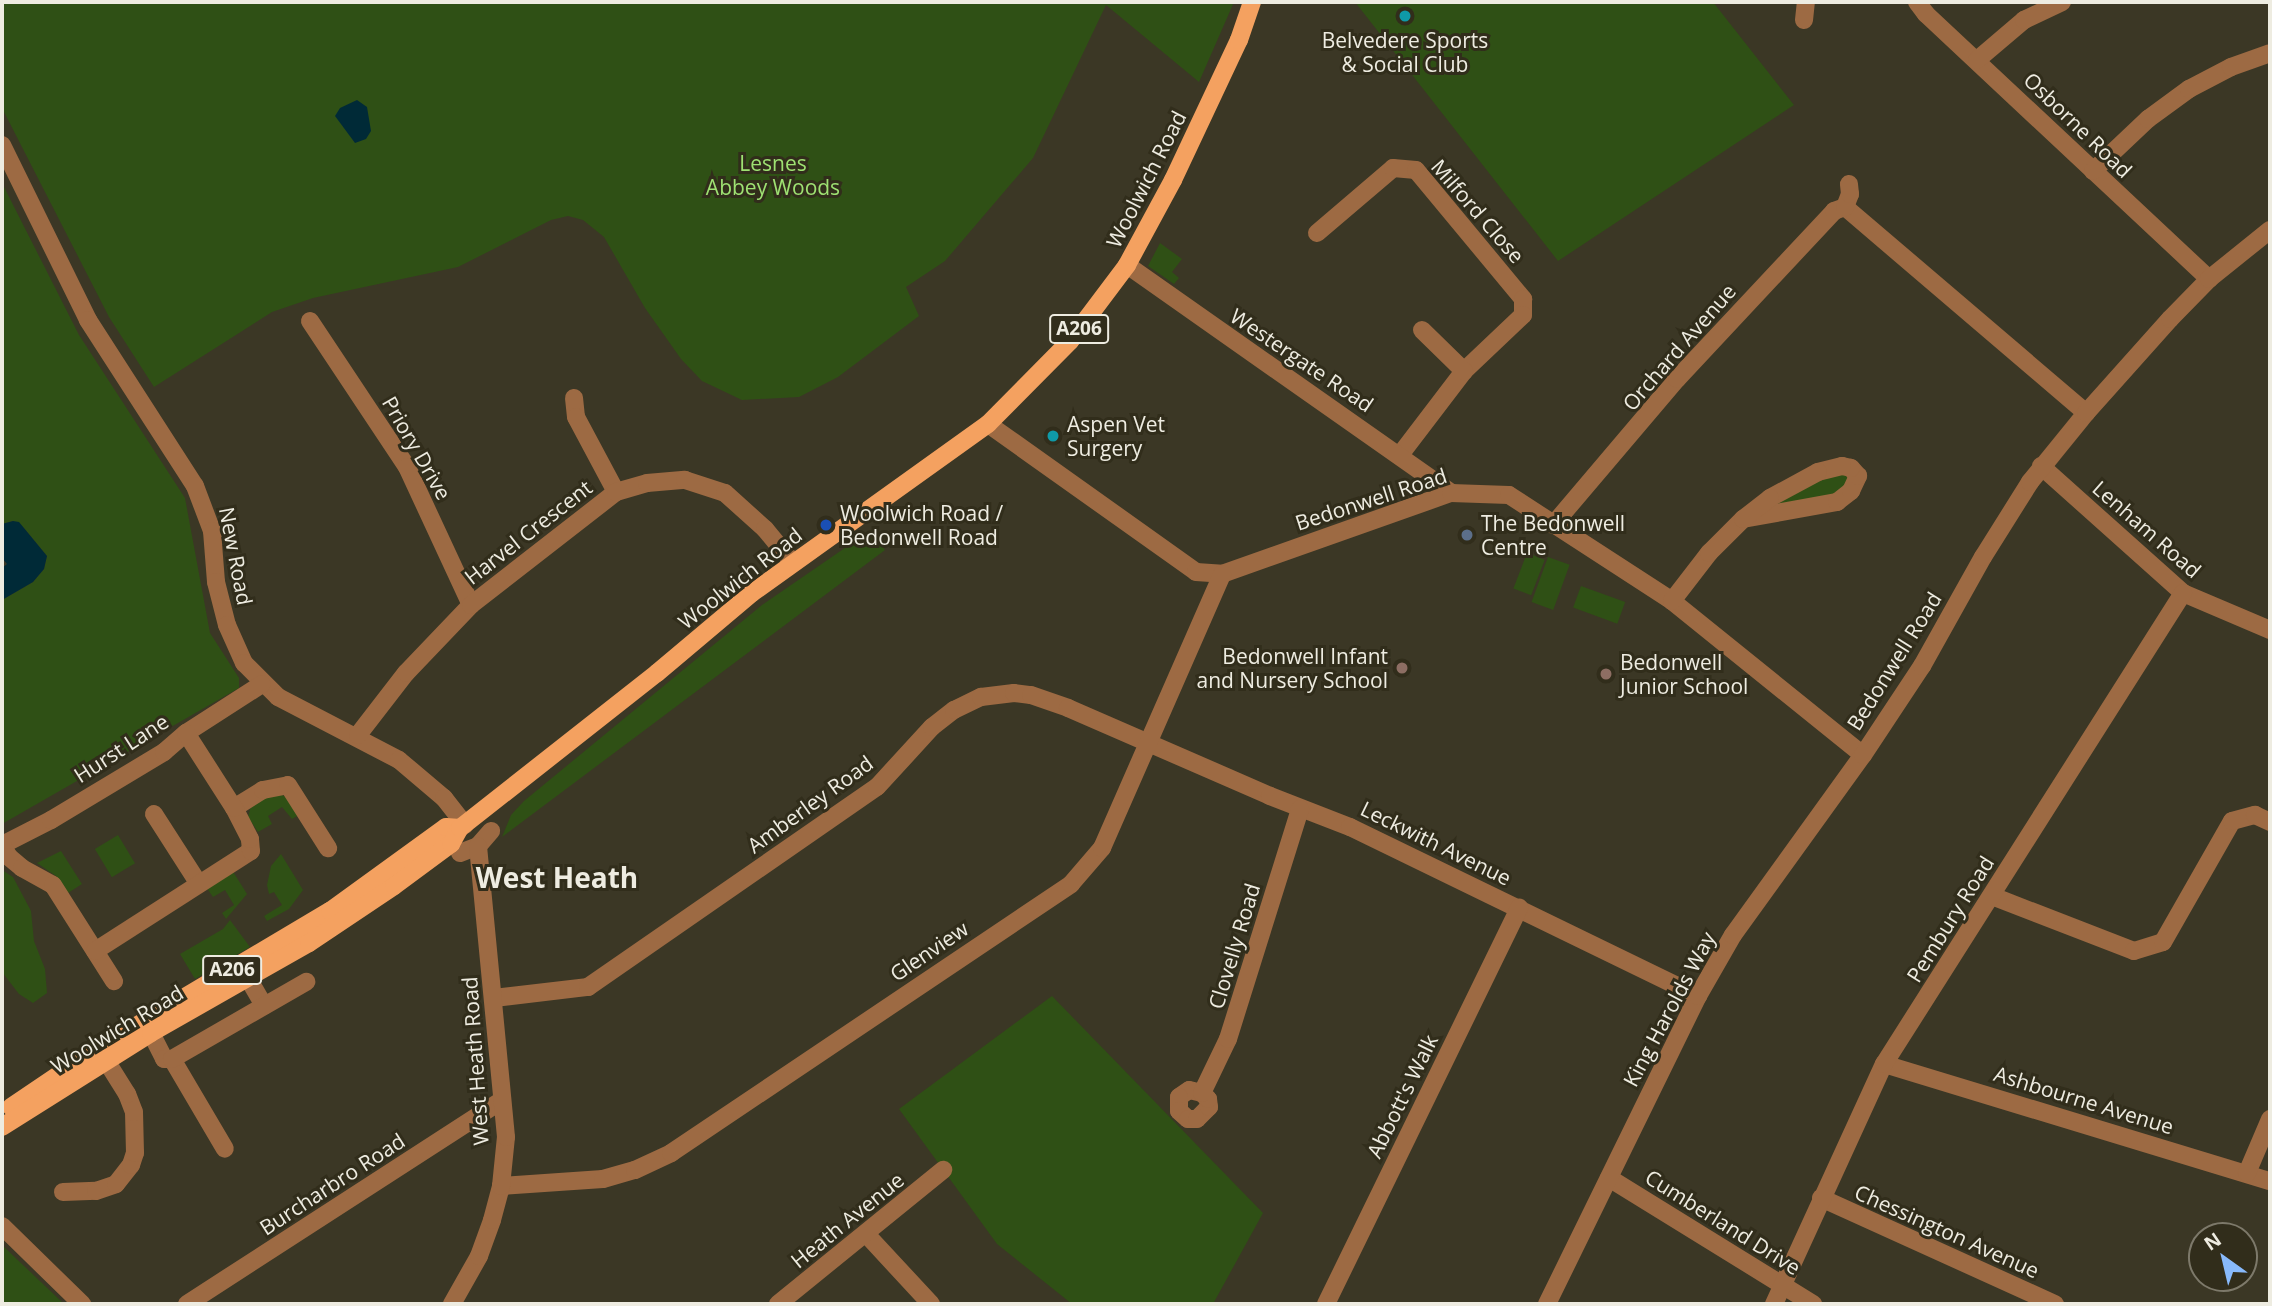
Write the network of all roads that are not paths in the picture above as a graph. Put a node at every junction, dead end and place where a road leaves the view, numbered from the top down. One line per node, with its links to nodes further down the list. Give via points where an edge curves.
1 (1252, 2): 12 (main road, Woolwich Road / A206, via 1240,40)
2 (1917, 2): 5 (street, Osborne Road)
3 (2062, 2): 5 (street, via 2024,20)
4 (2270, 53): 7 (street, via 2189,89 2148,119)
5 (1977, 60): 7 (street, Osborne Road)
6 (2, 145): 32 (street, New Road, via 88,320 195,486 212,531 216,582 227,625 244,663)
7 (2093, 172): 13 (street, Osborne Road)
8 (1849, 184): 9 (street)
9 (1844, 207): 18 (street); 25 (street, Orchard Avenue, via 1834,211 1677,379)
10 (2270, 230): 13 (street, Bedonwell Road)
11 (1317, 233): 16 (street, Milford Close, via 1393,167 1416,170 1523,299 1524,315)
12 (1127, 265): 19 (main road, Woolwich Road / A206, via 1070,341); 20 (street, Westergate Road)
13 (2209, 279): 18 (street, Bedonwell Road)
14 (310, 321): 30 (street, Priory Drive, via 407,467)
15 (1422, 330): 16 (street)
16 (1464, 371): 20 (street, Milford Close)
17 (574, 398): 22 (street, via 576,417)
18 (2086, 413): 21 (street, Bedonwell Road)
19 (988, 424): 26 (main road, Woolwich Road / A206); 27 (street, via 1196,572)
20 (1401, 455): 23 (street, Westergate Road)
21 (2041, 466): 28 (street, Lenham Road); 36 (street, Bedonwell Road, via 1983,556 1922,666)
22 (616, 492): 26 (street, Harvel Crescent, via 685,480 725,494 765,529); 30 (street, Harvel Crescent)
23 (1451, 493): 25 (street, Bedonwell Road, via 1509,495); 27 (street, Bedonwell Road)
24 (1742, 519): 24 (street, via 1818,472 1842,466 1858,476 1851,491 1837,502); 29 (street)
25 (1553, 525): 29 (street, Bedonwell Road)
26 (793, 563): 41 (main road, Woolwich Road / A206)
27 (1222, 574): 35 (street, Glenview)
28 (2183, 593): 31 (street, Lenham Road); 48 (street, Pembury Road)
29 (1672, 601): 36 (street, Bedonwell Road)
30 (471, 605): 34 (street, Harvel Crescent, via 406,673)
31 (2270, 630)
32 (262, 684): 33 (street, Hurst Lane); 34 (street, New Road, via 278,697)
33 (186, 733): 37 (street); 43 (street, Hurst Lane, via 164,752)
34 (358, 735): 41 (street, New Road, via 411,769 444,798)
35 (1148, 744): 38 (street, Leckwith Avenue); 55 (street, Amberley Road, via 1031,695 981,697 944,717 877,787 588,987); 71 (street, Glenview, via 1102,848 1071,884 671,1153 603,1179)
36 (1863, 755): 54 (street, King Harolds Way, via 1733,935)
37 (234, 808): 45 (street, via 262,790 288,785); 47 (street, via 251,851)
38 (1300, 809): 49 (street, Leckwith Avenue, via 1366,834); 61 (street, Clovelly Road, via 1228,1039)
39 (154, 814): 47 (street)
40 (2270, 822): 48 (street, via 2255,815 2232,821 2163,942 2134,951)
41 (463, 826): 51 (main road, Woolwich Road / A206, via 451,844 339,925); 63 (main road, Woolwich Road / A206, via 446,827 330,912 93,1051)
42 (491, 831): 44 (street)
43 (2, 845): 50 (street, via 22,868 53,885)
44 (478, 846): 46 (street); 55 (street, West Heath Road)
45 (328, 848)
46 (460, 853)
47 (200, 884): 50 (street)
48 (1992, 896): 60 (street, Pembury Road)
49 (1518, 908): 54 (street, Leckwith Avenue); 82 (street, Abbott's Walk)
50 (95, 951): 52 (street)
51 (248, 978): 56 (street); 57 (main road, Woolwich Road / A206)
52 (114, 981)
53 (306, 982): 56 (street)
54 (1698, 996): 69 (street, King Harolds Way)
55 (494, 998): 62 (street, West Heath Road)
56 (264, 1006): 58 (street)
57 (151, 1033): 58 (street, via 164,1059); 59 (main road, Woolwich Road / A206)
58 (178, 1055): 66 (street)
59 (106, 1061): 65 (main road, Woolwich Road / A206); 72 (street, via 134,1112 135,1153 116,1184 96,1191)
60 (1884, 1064): 68 (street, Ashbourne Avenue); 73 (street, Pembury Road)
61 (1202, 1093)
62 (501, 1101): 71 (street, West Heath Road, via 506,1137); 78 (street, Burcharbro Road)
63 (2, 1114)
64 (2270, 1119): 68 (street)
65 (2, 1127)
66 (225, 1149)
67 (943, 1170): 75 (street, Heath Avenue)
68 (2247, 1173): 70 (street, Ashbourne Avenue)
69 (1609, 1178): 76 (street, Cumberland Drive); 83 (street, King Harolds Way)
70 (2270, 1181)
71 (501, 1186): 79 (street, West Heath Road, via 479,1256)
72 (63, 1192)
73 (1821, 1198): 76 (street, Pembury Road); 86 (street, Chessington Avenue)
74 (2, 1226): 77 (street)
75 (867, 1235): 80 (street, Heath Avenue); 81 (street)
76 (1783, 1286): 84 (street, Pembury Road); 85 (street, Cumberland Drive)
77 (82, 1304)
78 (187, 1304)
79 (452, 1304)
80 (778, 1304)
81 (931, 1304)
82 (1326, 1304)
83 (1547, 1304)
84 (1774, 1304)
85 (1813, 1304)
86 (2055, 1304)

